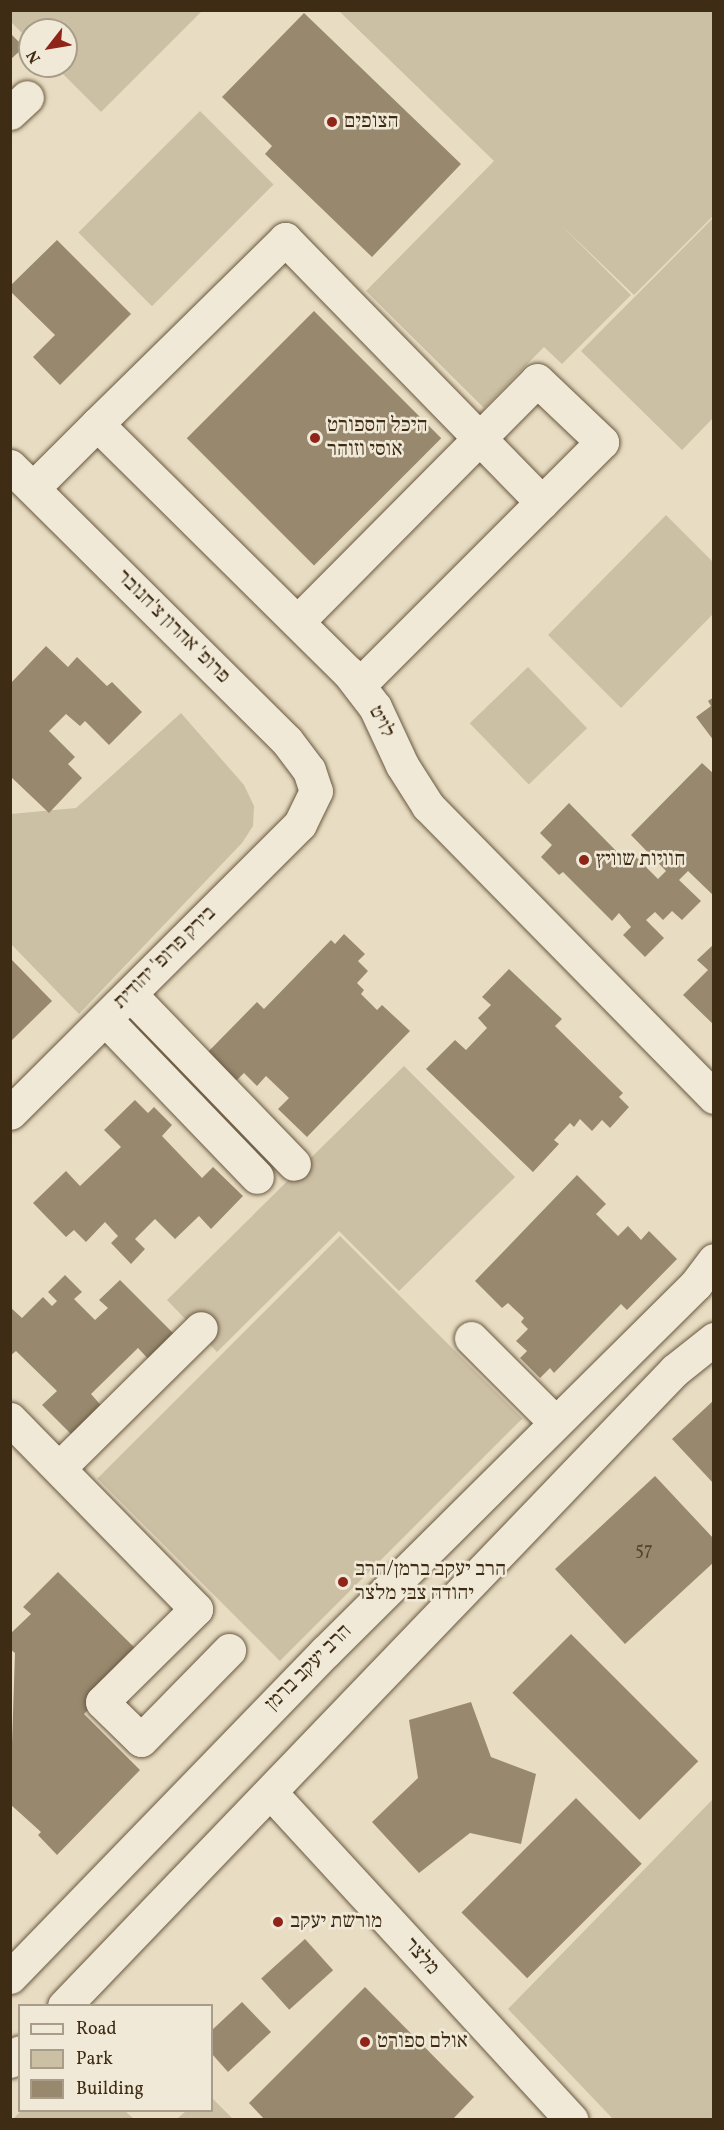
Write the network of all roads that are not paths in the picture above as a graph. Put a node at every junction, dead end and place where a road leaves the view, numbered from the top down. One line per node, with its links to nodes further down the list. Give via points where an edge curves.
1 (97, 424): 2 (street, via 285,239); 3 (street); 5 (street, לויט)
2 (479, 437): 4 (street); 4 (street, via 537,380 602,442); 5 (street)
3 (22, 477): 7 (street, פרופ' אהרון צ'חנובר, via 287,741 311,776)
4 (542, 502): 6 (street)
5 (298, 621): 6 (street, לויט)
6 (359, 685): 10 (street, לויט, via 428,806)
7 (314, 800): 8 (street, בירק פרופ' יהודית, via 300,824)
8 (130, 994): 9 (street, בירק פרופ' יהודית); 12 (street)
9 (105, 1019): 11 (street, בירק פרופ' יהודית); 13 (street)
10 (714, 1097)
11 (10, 1113)
12 (294, 1164)
13 (257, 1177)
14 (714, 1260): 19 (street, הרב יעקב ברמן, via 696,1284)
15 (201, 1328): 20 (street)
16 (471, 1338): 19 (street)
17 (714, 1339): 22 (street, via 675,1370)
18 (10, 1419): 20 (street)
19 (555, 1422): 23 (street, הרב יעקב ברמן)
20 (59, 1468): 21 (street, via 196,1609 102,1702 141,1740)
21 (229, 1650)
22 (271, 1793): 24 (street); 25 (street, מלצר)
23 (17, 1958)
24 (66, 2004)
25 (572, 2120)

